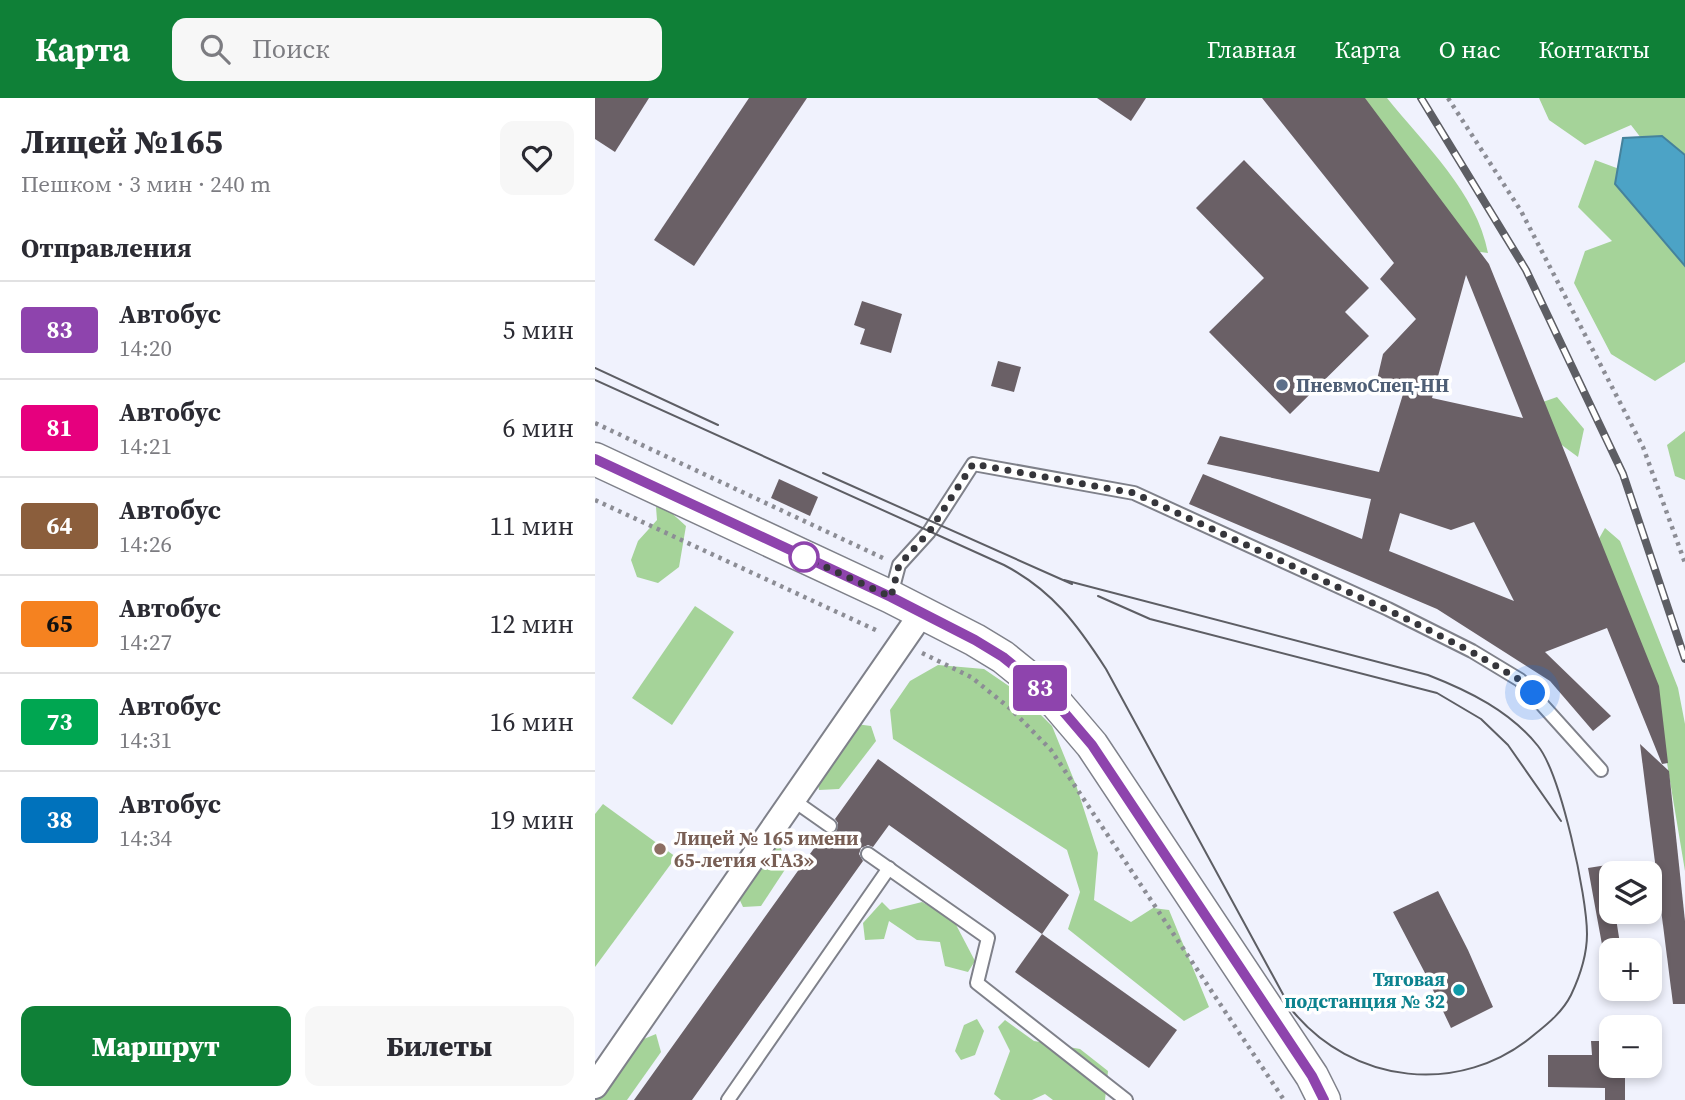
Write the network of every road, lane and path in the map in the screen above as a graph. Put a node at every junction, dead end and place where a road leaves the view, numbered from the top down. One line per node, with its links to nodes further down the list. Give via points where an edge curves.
1 (1448, 98): 5 (path, via 1521,211 1643,447)
2 (595, 424): 6 (path)
3 (595, 459): 7 (street)
4 (595, 500): 9 (path)
5 (1685, 563)
6 (899, 565): 7 (lane); 10 (lane, via 929,532 973,464 1134,493 1388,609 1520,680)
7 (891, 597): 8 (street)
8 (922, 613): 9 (street); 19 (street, via 1003,657 1057,704 1092,745)
9 (902, 642): 11 (street); 18 (path, via 971,677 1051,750)
10 (1601, 771)
11 (793, 800): 12 (lane); 15 (street)
12 (830, 826)
13 (868, 854): 14 (lane)
14 (889, 868): 16 (lane); 17 (lane, via 988,938 977,983)
15 (595, 1086)
16 (728, 1100)
17 (1126, 1100)
18 (1284, 1100)
19 (1324, 1100)

